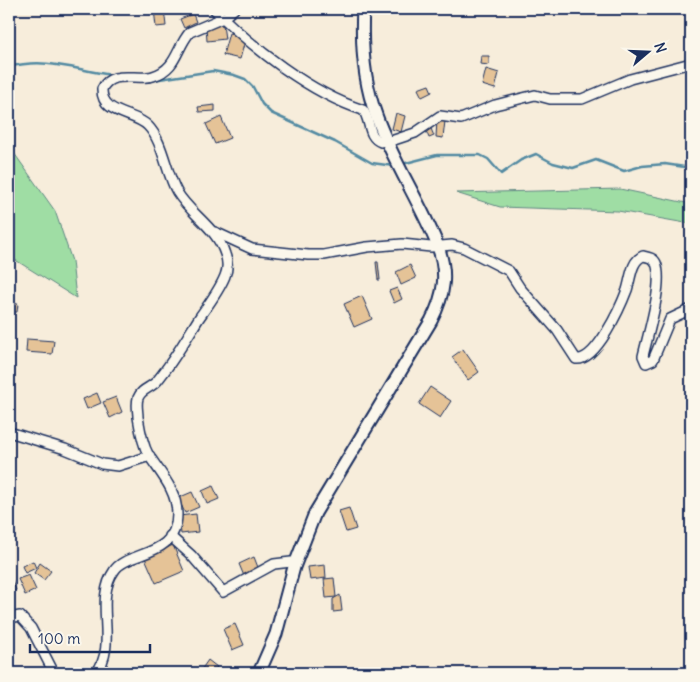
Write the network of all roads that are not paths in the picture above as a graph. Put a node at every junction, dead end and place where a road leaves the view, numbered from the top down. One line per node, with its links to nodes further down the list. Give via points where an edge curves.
1 (214, 9): 4 (street)
2 (234, 9): 4 (street)
3 (363, 9): 6 (street, via 368,89)
4 (223, 18): 6 (street, via 269,56 329,97 363,110 376,140); 7 (street, via 190,32 174,62 160,74 144,78 115,78 104,86 102,93 111,108 138,118 151,129 176,191 192,213)
5 (691, 63): 6 (street, via 630,78 582,99 535,95 495,105 461,119 440,116 415,132)
6 (388, 141): 8 (street)
7 (212, 231): 8 (street, via 252,249 324,256 374,246); 11 (street, via 225,254 228,265 225,276 157,381 141,392 138,400 143,440)
8 (436, 242): 9 (street, via 464,248 509,271 576,359 587,356 606,332 621,305 635,262 643,256 653,259 656,264 657,298 643,356 646,363 653,360 670,319); 17 (street, via 445,280 439,306 316,513 294,567 276,634)
9 (691, 309)
10 (9, 432): 11 (street, via 102,464 118,466)
11 (150, 456): 12 (street, via 175,500 177,516)
12 (170, 536): 13 (street, via 224,592 274,564); 16 (street, via 154,551 122,564 112,573 107,595 105,658)
13 (291, 562)
14 (9, 618): 15 (street, via 20,616 31,628)
15 (54, 673)
16 (96, 673)
17 (259, 673)

